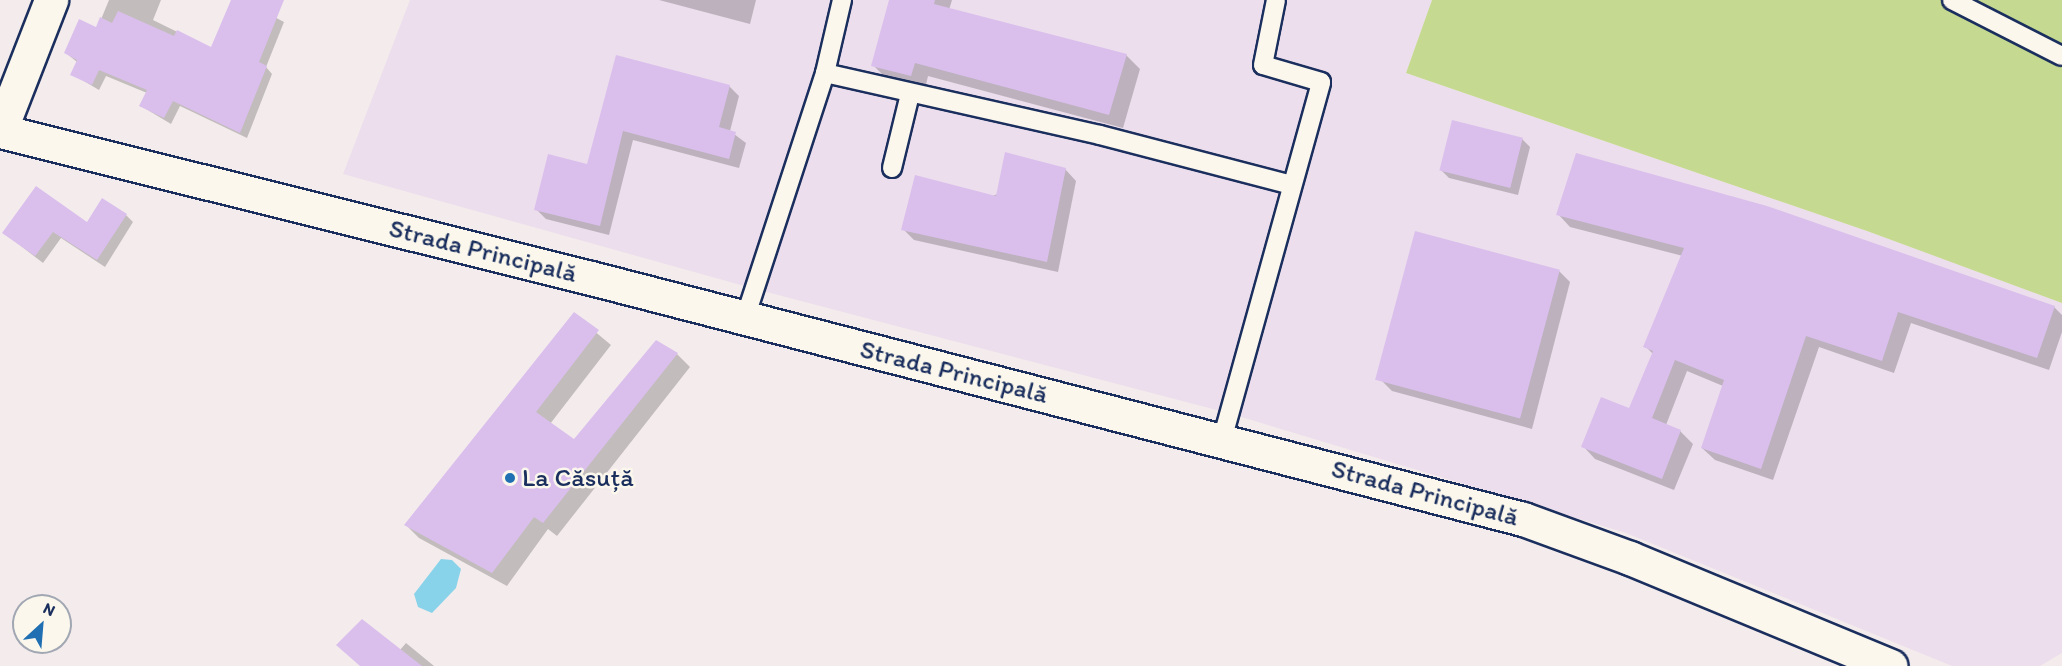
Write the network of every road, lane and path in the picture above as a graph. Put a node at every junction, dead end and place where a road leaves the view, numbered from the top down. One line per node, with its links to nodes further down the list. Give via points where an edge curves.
1 (51, 0): 8 (main road)
2 (842, 0): 6 (lane)
3 (1276, 0): 10 (lane, via 1263,65 1321,82)
4 (1952, 0): 5 (lane)
5 (2062, 56)
6 (825, 73): 7 (lane); 11 (lane)
7 (910, 94): 9 (lane); 10 (lane, via 1100,135)
8 (0, 131): 11 (main road, Strada Principală)
9 (892, 168)
10 (1292, 185): 12 (lane)
11 (745, 318): 12 (main road, Strada Principală)
12 (1222, 440): 13 (main road, Strada Principală, via 1523,519 1630,558)
13 (1891, 666)

